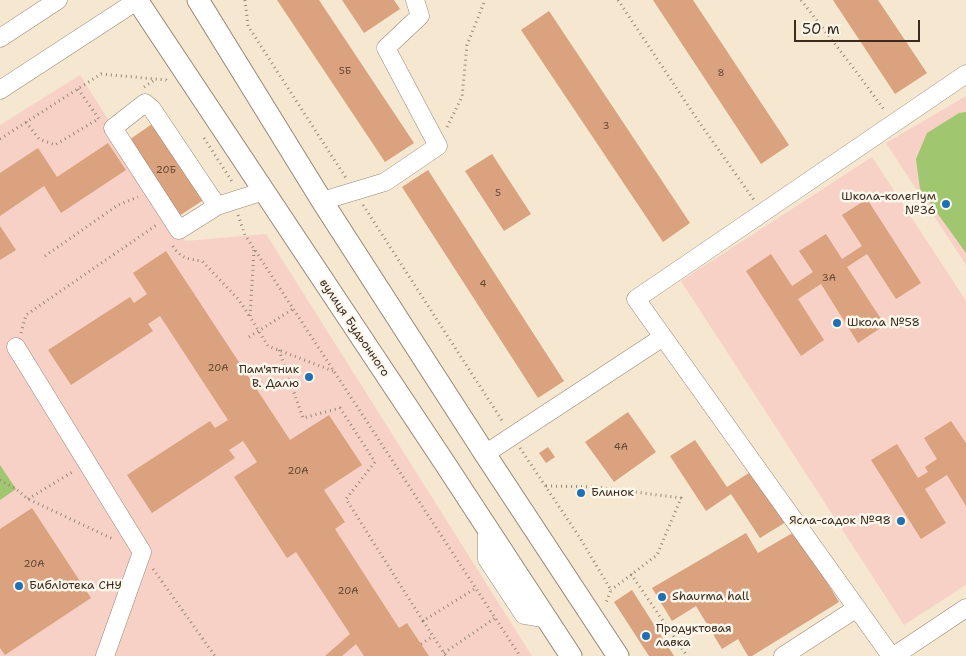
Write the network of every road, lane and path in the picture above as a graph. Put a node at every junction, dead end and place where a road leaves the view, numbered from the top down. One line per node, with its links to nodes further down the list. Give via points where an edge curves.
1 (58, 0): 9 (street)
2 (138, 0): 13 (street); 21 (main road, вулиця Будьонного)
3 (198, 0): 25 (main road)
4 (245, 0): 22 (path, via 248,26)
5 (415, 0): 20 (street, via 420,16 386,48)
6 (486, 0): 20 (path, via 467,46 462,97)
7 (618, 0): 27 (path)
8 (801, 0): 17 (path)
9 (0, 38)
10 (966, 74): 17 (street)
11 (156, 79): 12 (path, via 166,80); 14 (path); 16 (path, via 101,74)
12 (172, 88)
13 (0, 90)
14 (142, 97): 26 (street, via 160,100 183,136 183,156); 26 (street, via 113,128 179,230)
15 (106, 113): 16 (path, via 56,145 40,139)
16 (26, 122): 19 (path)
17 (894, 124): 27 (street)
18 (203, 136): 24 (path, via 234,184 231,193)
19 (0, 139)
20 (438, 146): 22 (street, via 384,182)
21 (264, 191): 24 (street); 64 (main road, вулиця Будьонного)
22 (354, 191): 25 (street); 42 (path)
23 (140, 196): 33 (path, via 118,205)
24 (234, 201): 26 (street); 32 (path, via 245,235)
25 (322, 201): 43 (main road)
26 (216, 206)
27 (764, 212): 38 (street, via 636,299)
28 (154, 217): 29 (path)
29 (158, 224): 30 (path); 39 (path, via 26,315)
30 (163, 232)
31 (168, 239): 35 (path, via 178,254 187,259 202,260 239,300)
32 (254, 250): 34 (path); 35 (path)
33 (45, 256)
34 (293, 309): 36 (path); 41 (path)
35 (250, 317): 36 (path)
36 (259, 331): 37 (path); 40 (path, via 268,346)
37 (249, 337)
38 (663, 337): 42 (street); 54 (street)
39 (16, 347): 44 (street)
40 (279, 350): 41 (path); 57 (path, via 303,418 340,408 376,462 346,499)
41 (334, 371): 51 (path)
42 (512, 436): 43 (street); 46 (path)
43 (485, 454): 65 (main road)
44 (87, 464): 47 (path); 49 (street)
45 (0, 480): 47 (path)
46 (545, 486): 50 (path, via 597,486 681,498 657,555); 52 (path)
47 (28, 499): 48 (path)
48 (116, 540)
49 (142, 552): 61 (street); 62 (path)
50 (632, 574): 52 (path); 66 (path)
51 (476, 588): 56 (path); 57 (path)
52 (611, 590): 53 (path)
53 (605, 605)
54 (857, 608): 67 (street); 68 (street)
55 (966, 608): 68 (street)
56 (496, 618): 60 (path); 63 (path)
57 (423, 621): 58 (path)
58 (433, 636): 59 (path); 60 (path)
59 (421, 644)
60 (445, 654)
61 (105, 656)
62 (215, 656)
63 (520, 656)
64 (571, 656)
65 (618, 656)
66 (687, 656)
67 (783, 656)
68 (893, 656)

